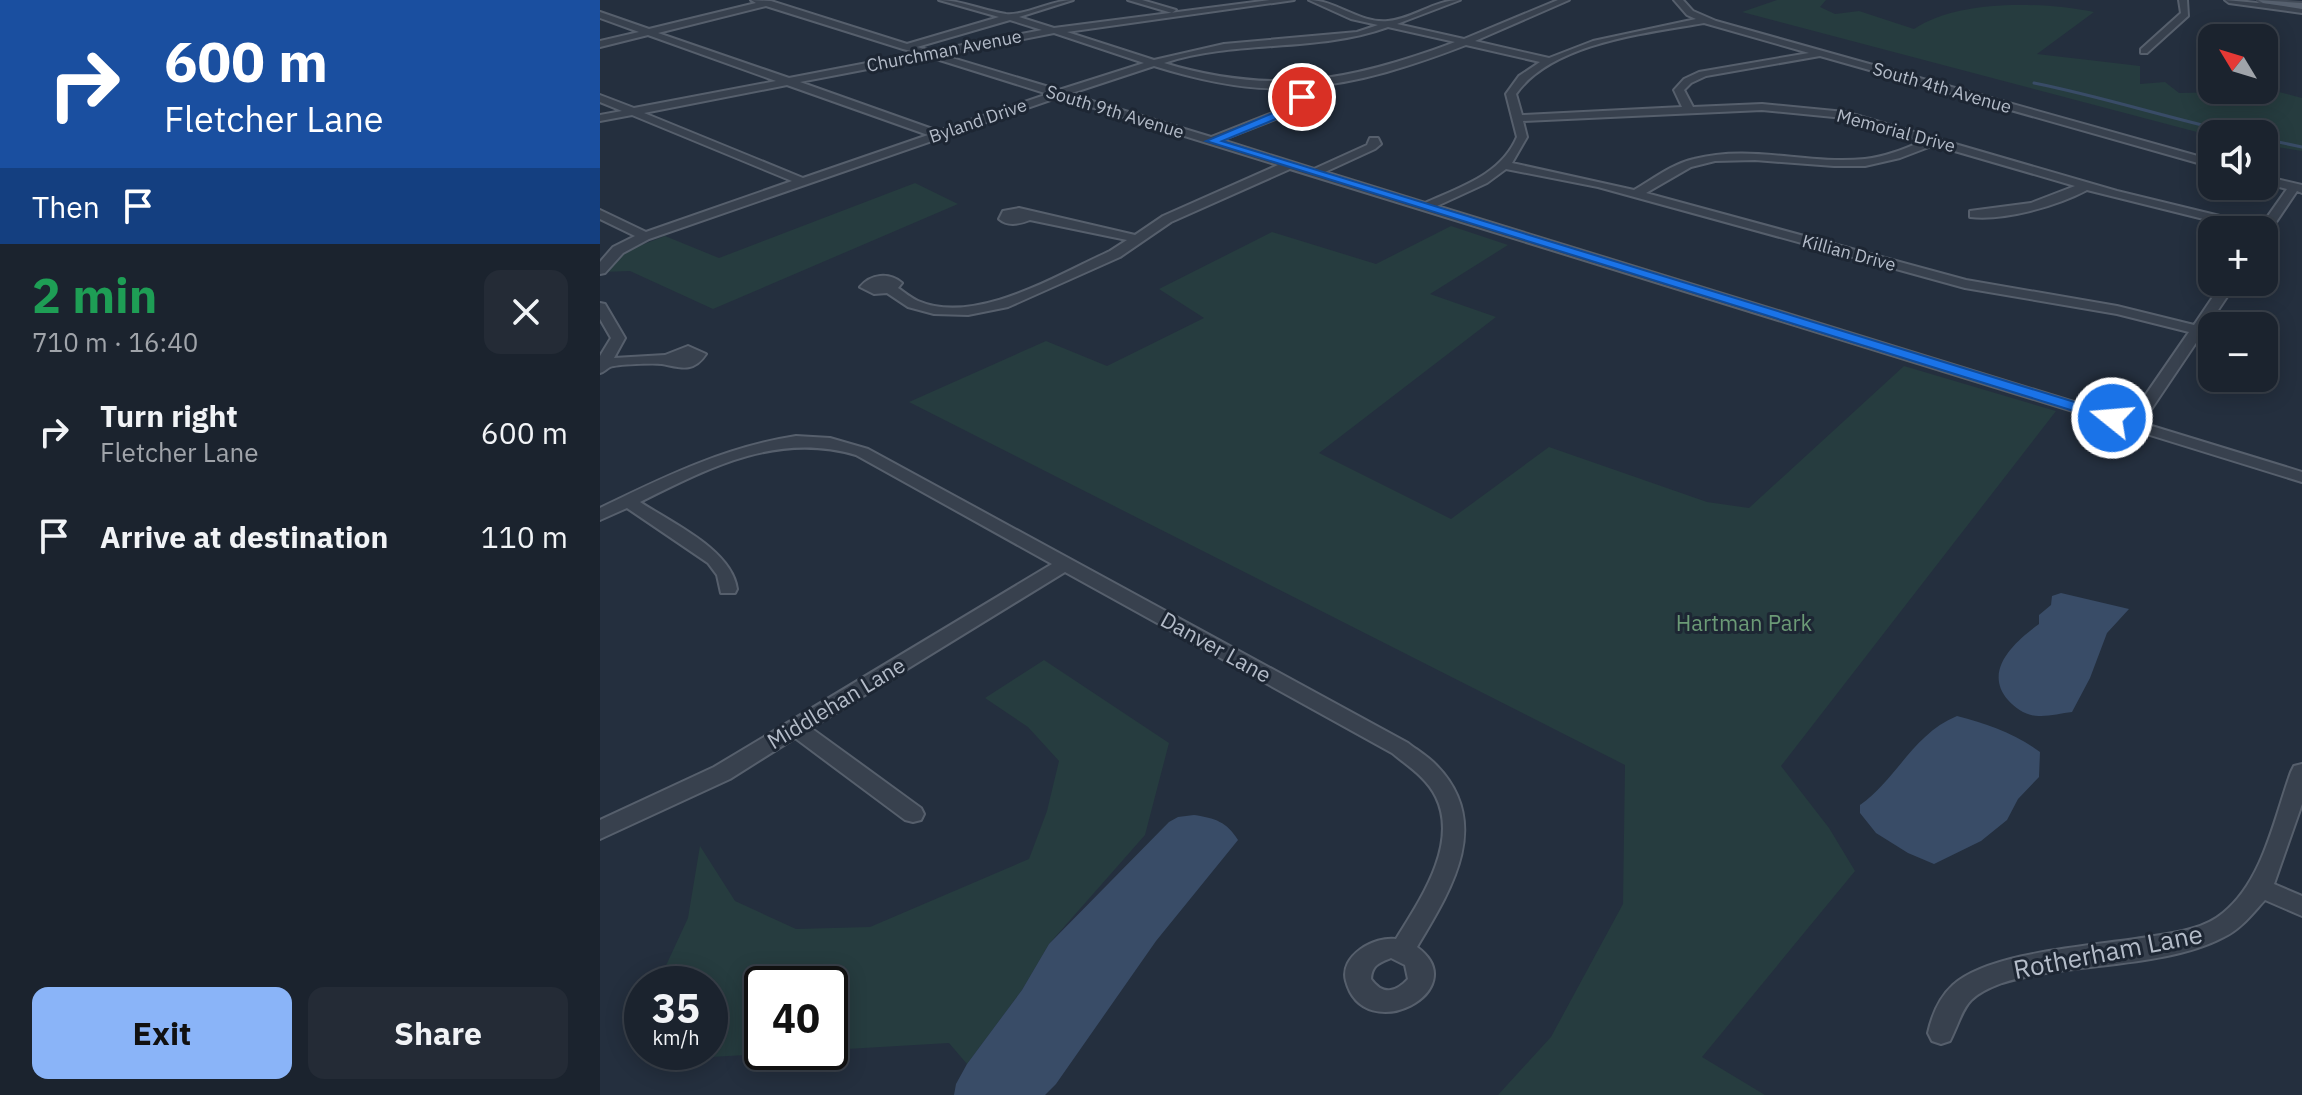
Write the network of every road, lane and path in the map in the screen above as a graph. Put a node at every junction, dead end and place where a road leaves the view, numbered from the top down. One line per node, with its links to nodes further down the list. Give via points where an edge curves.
1 (755, 0): 15 (street, South 9th Avenue)
2 (779, 0): 15 (street)
3 (943, 0): 19 (street)
4 (1069, 0): 19 (street)
5 (1132, 0): 17 (street)
6 (1290, 0): 17 (street, Churchman Avenue)
7 (1313, 0): 21 (street, via 1343,14)
8 (1456, 0): 21 (street, Byland Drive)
9 (1565, 0): 24 (street)
10 (1678, 0): 20 (street, South 4th Avenue)
11 (2183, 0): 27 (street, via 2185,14)
12 (2229, 0): 16 (street)
13 (2263, 0): 16 (main road)
14 (2288, 0): 16 (main road)
15 (765, 3): 23 (street); 26 (street, South 9th Avenue)
16 (2302, 6)
17 (1184, 13): 22 (street, Churchman Avenue)
18 (600, 15): 23 (street)
19 (1007, 18): 22 (street); 26 (street)
20 (1704, 20): 28 (street, South 4th Avenue); 30 (street, via 1611,39)
21 (1390, 25): 24 (street); 31 (street, Byland Drive, via 1337,39 1209,49)
22 (1054, 31): 29 (street, Churchman Avenue); 31 (street)
23 (649, 32): 25 (street); 32 (street)
24 (1464, 42): 30 (street); 33 (street, via 1392,67)
25 (600, 44)
26 (906, 47): 29 (street, South 9th Avenue)
27 (2144, 51)
28 (1820, 53): 36 (street, via 1696,75 1679,90); 44 (street, South 4th Avenue)
29 (929, 54): 32 (street, Churchman Avenue); 34 (street, South 9th Avenue)
30 (1550, 61): 39 (street, via 1515,85 1510,100)
31 (1158, 63): 33 (street, via 1238,83); 34 (street, Byland Drive)
32 (789, 81): 37 (street, Churchman Avenue); 40 (street)
33 (1299, 85): 43 (street, via 1302,97 1291,108)
34 (1059, 95): 40 (street, Byland Drive); 43 (street, South 9th Avenue)
35 (600, 98): 37 (street)
36 (1690, 110): 39 (street, Memorial Drive); 42 (street, Memorial Drive, via 1807,109)
37 (633, 112): 38 (street, Churchman Avenue); 48 (street)
38 (600, 118)
39 (1517, 118): 46 (street, via 1520,147)
40 (939, 135): 48 (street, Byland Drive)
41 (1374, 140): 47 (street, via 1371,147)
42 (1936, 140): 50 (street, Memorial Drive); 52 (street, via 1891,158 1863,162 1761,156 1707,160 1680,168)
43 (1211, 141): 45 (street, South 9th Avenue)
44 (2198, 160)
45 (1282, 163): 47 (street, South 9th Avenue); 60 (street)
46 (1504, 165): 52 (street, Killian Drive); 53 (street)
47 (1314, 173): 53 (street, South 9th Avenue)
48 (803, 182): 59 (street, Byland Drive)
49 (2278, 183): 51 (street)
50 (2085, 186): 55 (street, via 2043,205); 57 (street, Memorial Drive)
51 (2298, 188): 58 (street)
52 (1636, 194): 66 (street, Killian Drive, via 1965,284 2117,310)
53 (1426, 207): 69 (street, South 9th Avenue)
54 (600, 214): 59 (street)
55 (1974, 214)
56 (1029, 216): 60 (street)
57 (2207, 216)
58 (2275, 216)
59 (645, 236): 61 (street); 62 (street, via 618,250)
60 (1138, 239): 63 (street, via 1107,258 992,307 934,310)
61 (600, 252)
62 (600, 270)
63 (888, 288)
64 (2220, 296): 66 (street)
65 (603, 315): 68 (street, via 618,338)
66 (2197, 330): 69 (street)
67 (668, 359): 68 (street)
68 (602, 366)
69 (2133, 425): 70 (street, South 9th Avenue)
70 (2302, 477)
71 (629, 502): 72 (street, Danver Lane); 73 (street, Danver Lane, via 745,451 822,442 862,452); 74 (street, via 714,559 726,574)
72 (600, 515)
73 (1065, 564): 75 (street, Middlehan Lane); 81 (street, Danver Lane, via 1400,748 1430,772 1452,812 1454,845 1446,877)
74 (728, 589)
75 (796, 728): 77 (street); 78 (street, Middlehan Lane, via 722,773)
76 (2302, 772): 79 (street, Rotherham Lane)
77 (913, 814)
78 (600, 830)
79 (2261, 888): 80 (street); 82 (street, Rotherham Lane, via 2232,920 2205,934 1983,978 1955,999)
80 (2302, 906)
81 (1402, 950)
82 (1941, 1033)

